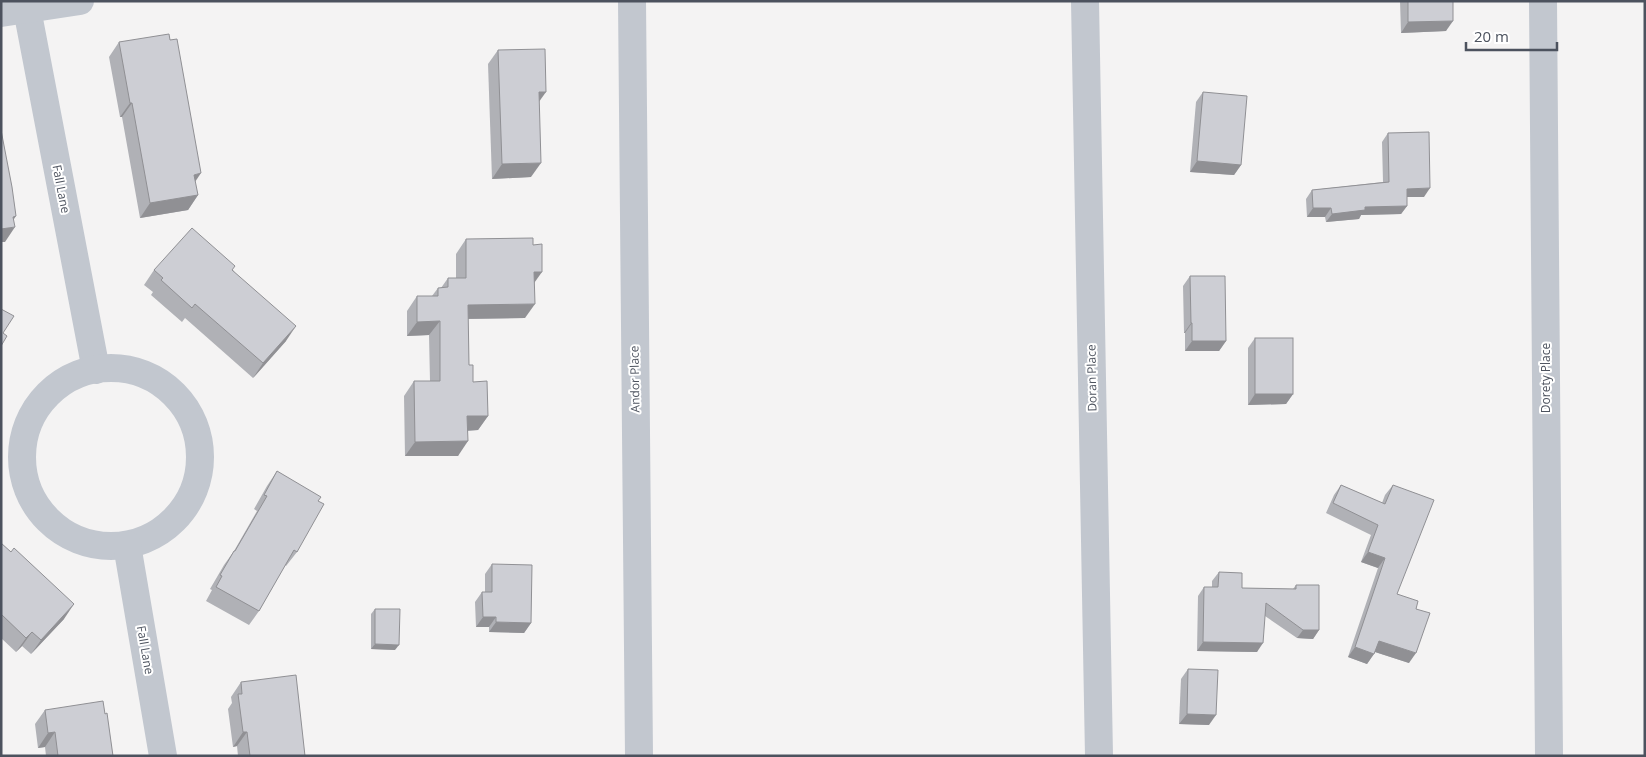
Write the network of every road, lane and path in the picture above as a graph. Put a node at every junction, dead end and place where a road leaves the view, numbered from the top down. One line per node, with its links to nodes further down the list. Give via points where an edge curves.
1 (80, 1): 5 (street)
2 (632, 1): 9 (street, Andor Place)
3 (1085, 1): 10 (street, Doran Place)
4 (1543, 1): 11 (street, Dorety Place)
5 (14, 11): 6 (street, Fall Lane)
6 (96, 370): 7 (street, via 128,369 152,377 172,391 188,410 197,433 201,457 197,482 187,504 171,523 151,537); 7 (street, via 79,374 58,385 34,410 23,442 24,476 37,507 62,531 93,544)
7 (128, 544): 8 (street, Fall Lane)
8 (163, 756)
9 (639, 756)
10 (1099, 756)
11 (1549, 756)

